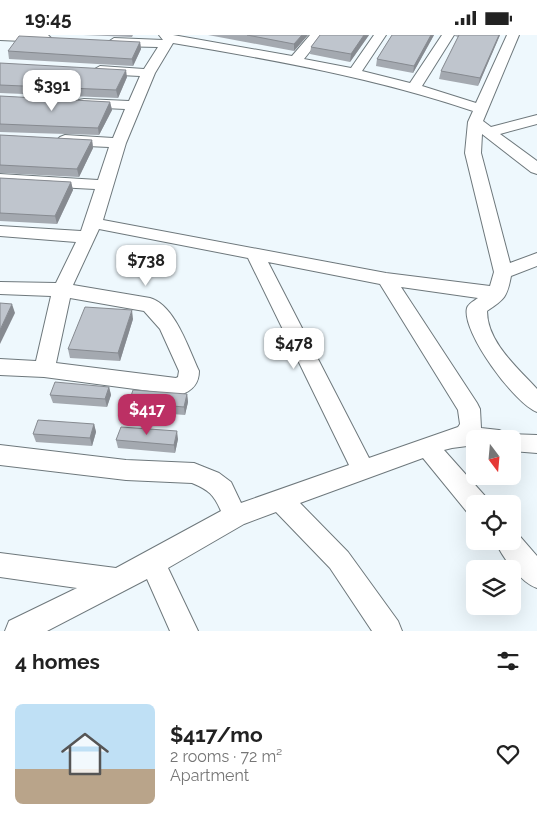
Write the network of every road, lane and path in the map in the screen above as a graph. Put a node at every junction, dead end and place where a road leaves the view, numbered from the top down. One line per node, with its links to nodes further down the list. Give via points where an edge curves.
1 (317, 35): 11 (street)
2 (380, 35): 13 (street)
3 (448, 35): 15 (street)
4 (513, 35): 18 (street)
5 (3, 37): 6 (street)
6 (62, 39)
7 (175, 39): 9 (street); 10 (street); 14 (street)
8 (246, 40): 10 (street)
9 (100, 41)
10 (236, 50): 11 (street)
11 (296, 60): 13 (street)
12 (89, 69): 14 (street)
13 (354, 72): 15 (street)
14 (148, 73): 17 (street)
15 (414, 87): 18 (street)
16 (67, 102): 17 (street)
17 (134, 105): 22 (street)
18 (478, 115): 20 (street); 30 (street, via 473,153)
19 (537, 119): 20 (street)
20 (490, 132): 23 (street)
21 (49, 139): 22 (street)
22 (118, 143): 25 (street)
23 (537, 169)
24 (0, 179): 25 (street)
25 (104, 185): 26 (street)
26 (90, 230): 27 (street); 28 (street); 33 (street)
27 (0, 231)
28 (255, 255): 31 (street); 43 (street)
29 (535, 262): 30 (street)
30 (503, 272): 34 (street)
31 (386, 279): 34 (street); 41 (street, via 469,409 471,425 466,433)
32 (0, 288): 33 (street)
33 (62, 290): 36 (street); 36 (street, via 150,305 166,322 189,377 180,387)
34 (498, 294): 37 (street, via 477,308 476,316 489,347)
35 (0, 367): 36 (street)
36 (44, 369)
37 (537, 403)
38 (466, 438): 41 (street)
39 (521, 442): 40 (street)
40 (537, 443)
41 (436, 444): 43 (street); 44 (street)
42 (0, 455): 46 (street, via 126,470 194,473 222,489)
43 (363, 470): 45 (street)
44 (470, 495)
45 (282, 501): 46 (street); 54 (street, via 339,560)
46 (235, 516): 48 (street)
47 (515, 550): 50 (street)
48 (153, 563): 51 (street); 53 (street)
49 (0, 565): 51 (street)
50 (537, 576)
51 (118, 581): 52 (street)
52 (19, 631)
53 (184, 631)
54 (388, 631)

